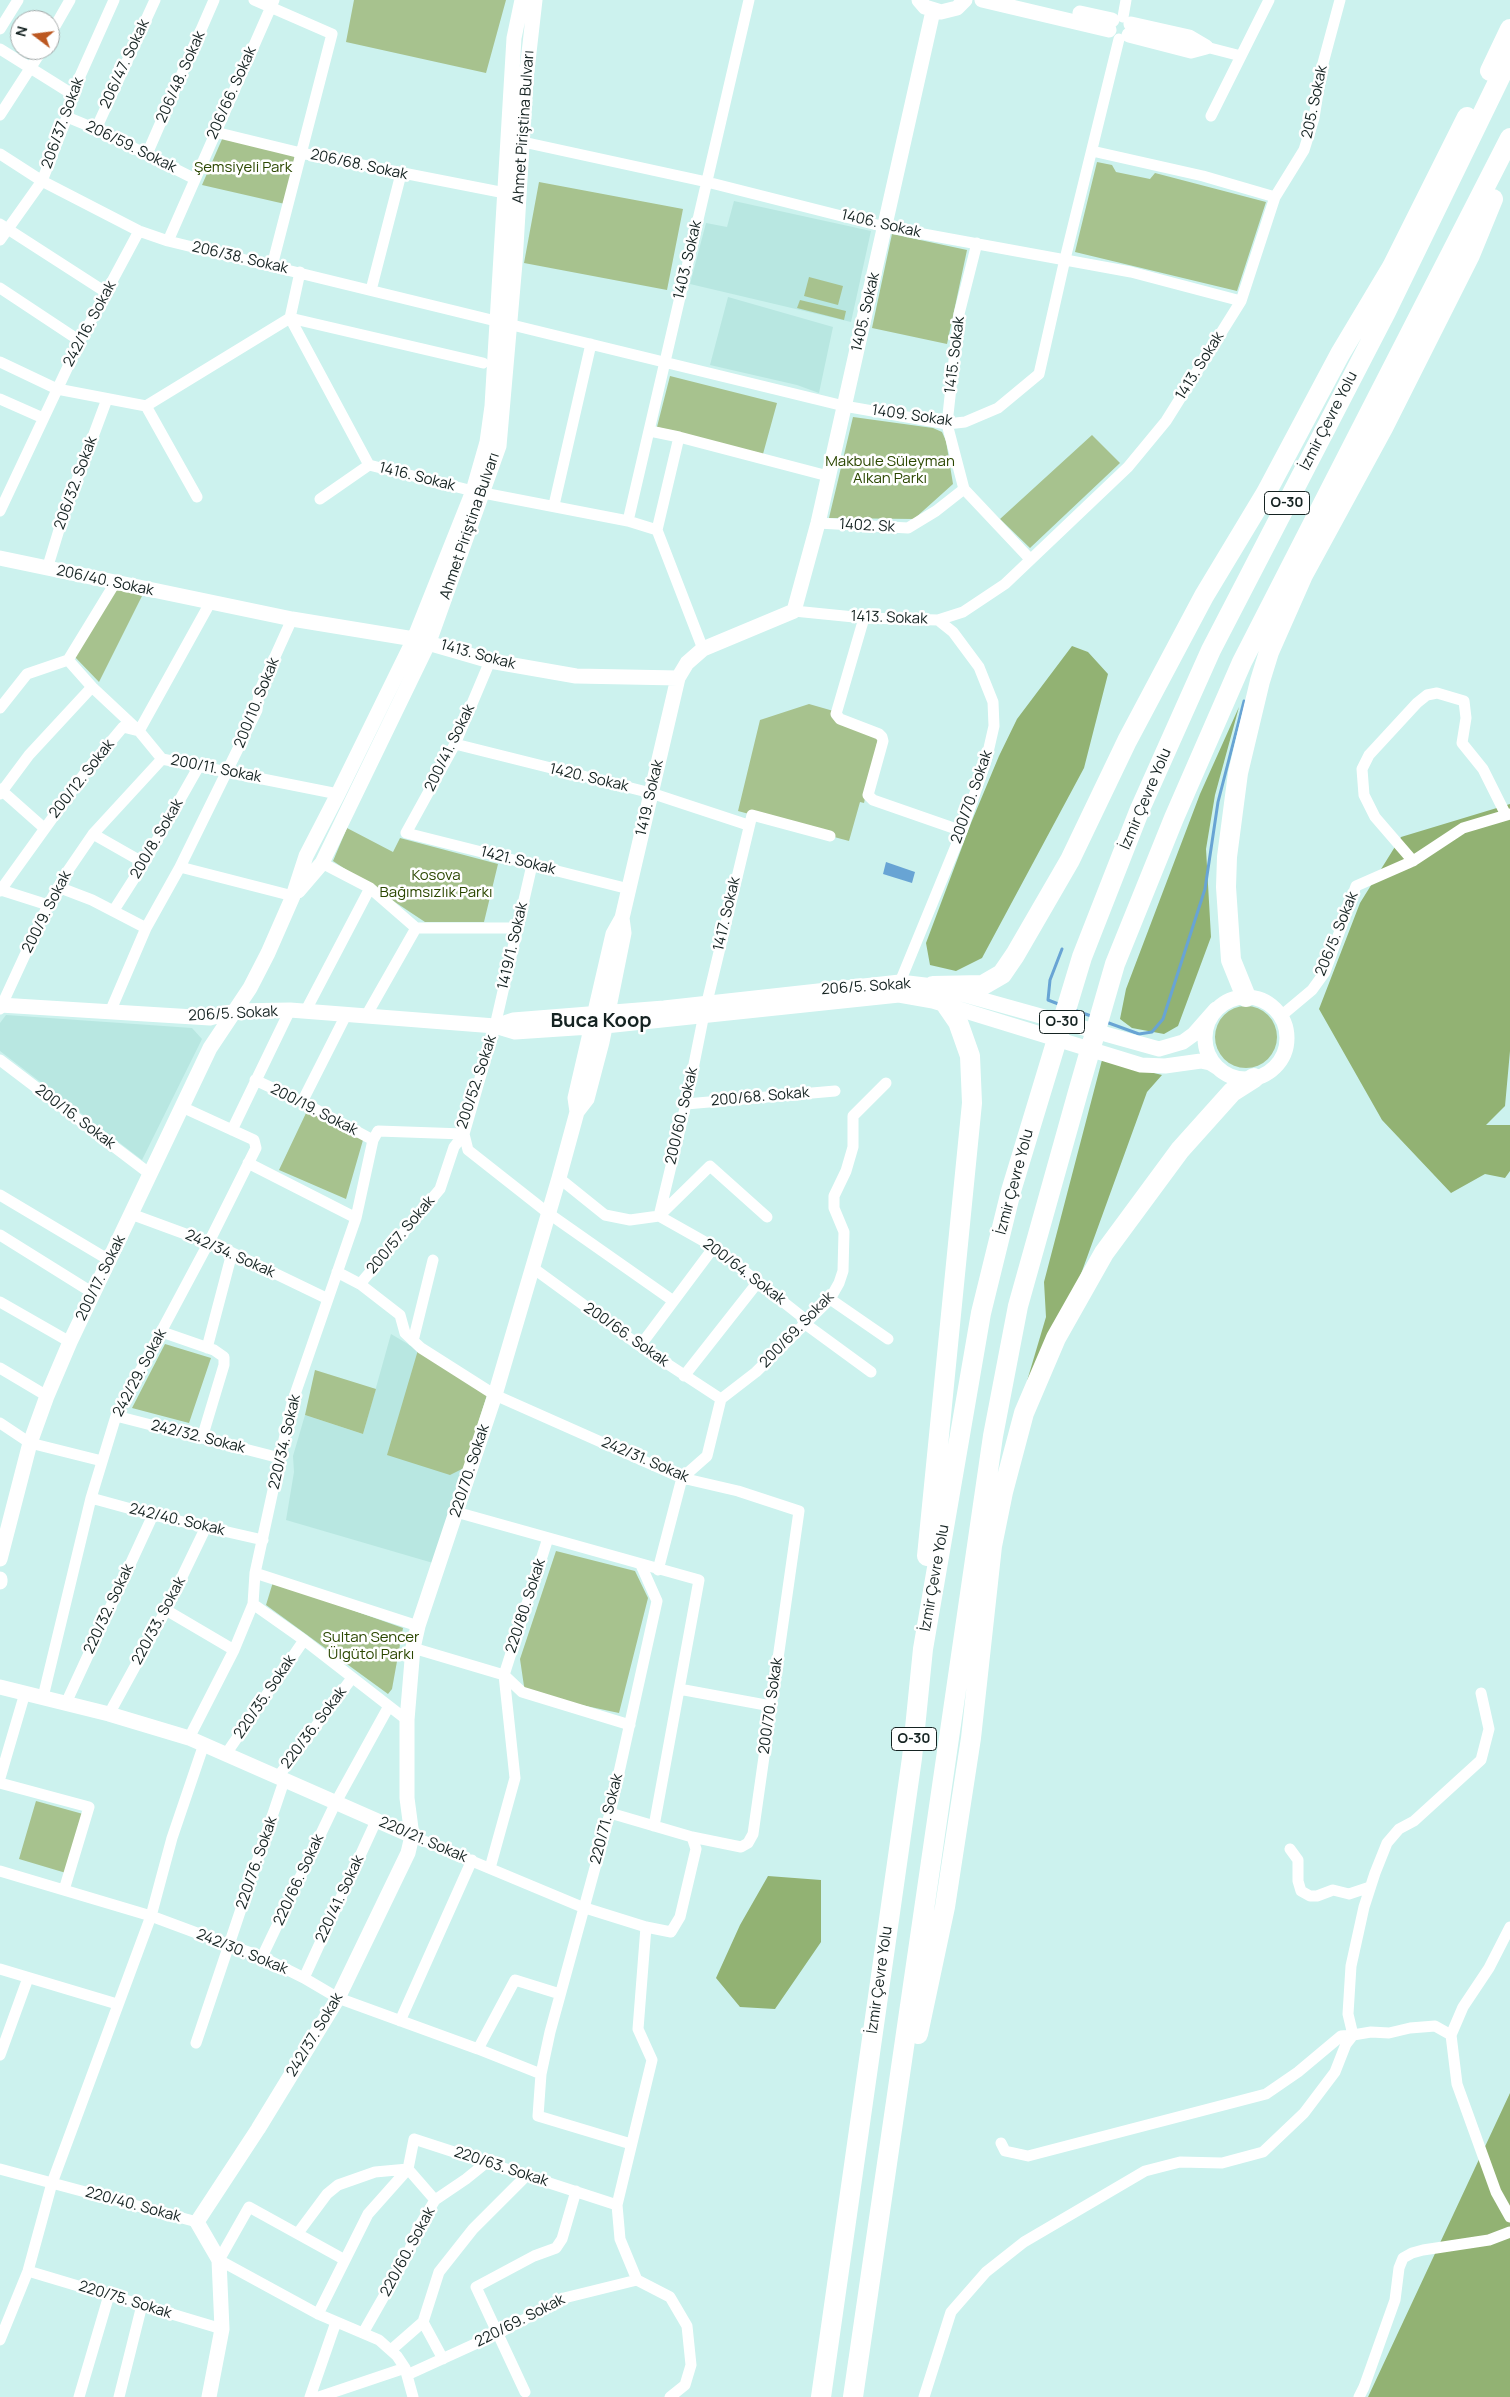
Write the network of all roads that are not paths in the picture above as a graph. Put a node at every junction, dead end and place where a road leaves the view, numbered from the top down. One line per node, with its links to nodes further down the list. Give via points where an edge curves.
1 (18, 0): 21 (street)
2 (70, 0): 19 (street)
3 (114, 0): 29 (street, 206/37. Sokak)
4 (155, 0): 33 (street, 206/47. Sokak)
5 (214, 0): 40 (street, 206/48. Sokak)
6 (254, 0): 17 (street)
7 (522, 0): 46 (main road, Ahmet Piriştina Bulvarı, via 514,38)
8 (535, 0): 36 (main road, Ahmet Piriştina Bulvarı)
9 (749, 0): 45 (street, 1403. Sokak)
10 (918, 0): 18 (main road)
11 (966, 0): 18 (main road, via 949,11)
12 (982, 0): 20 (main road)
13 (1024, 0): 20 (main road)
14 (1126, 0): 20 (street, 1409. Sokak)
15 (1269, 0): 25 (street)
16 (1340, 0): 47 (street, 205. Sokak, via 1304,150)
17 (272, 4): 34 (street, 206/66. Sokak); 38 (street, via 332,34)
18 (933, 11): 49 (main road, 1405. Sokak)
19 (60, 18)
20 (1121, 27): 23 (main road, via 1191,50); 37 (street, 1409. Sokak)
21 (0, 29)
22 (1510, 29): 136 (highway, via 1392,267 1340,354 1266,493 1204,596 1127,741 1070,860 1015,955 1002,974 983,985)
23 (1206, 47): 25 (street)
24 (0, 49): 28 (street)
25 (1241, 56): 31 (street)
26 (1510, 57): 223 (highway, İzmir Çevre Yolu / O-30, via 1386,312 1211,650 1140,809 1082,957 1011,1191 981,1313)
27 (36, 60): 28 (street)
28 (32, 68): 29 (street); 30 (street)
29 (72, 94): 32 (street, 206/37. Sokak)
30 (0, 115)
31 (1211, 116)
32 (67, 117): 33 (street, 206/59. Sokak); 44 (street, 206/37. Sokak)
33 (96, 129): 40 (street, 206/59. Sokak)
34 (215, 132): 38 (street, 206/68. Sokak); 43 (street, 206/66. Sokak)
35 (1510, 138): 286 (highway, O-30, via 1242,662 1115,964 1018,1306 993,1436)
36 (523, 142): 45 (street, 1406. Sokak); 62 (main road, Ahmet Piriştina Bulvarı)
37 (1092, 151): 47 (street, via 1203,176); 54 (street, 1409. Sokak)
38 (301, 153): 42 (street, 206/68. Sokak); 55 (street)
39 (0, 154): 44 (street, 206/38. Sokak)
40 (147, 154): 43 (street, 206/59. Sokak)
41 (1510, 157): 137 (highway, via 1470,256 1361,471 1303,575 1269,652 1245,740 1227,857 1231,960)
42 (401, 174): 46 (street, 206/68. Sokak); 58 (street)
43 (195, 179): 52 (street, 206/66. Sokak)
44 (42, 181): 48 (street, 206/37. Sokak); 50 (street, 206/38. Sokak)
45 (707, 182): 49 (street, 1406. Sokak); 67 (street, 1403. Sokak)
46 (505, 193): 62 (main road, Ahmet Piriştina Bulvarı)
47 (1275, 197): 60 (street, 1413. Sokak)
48 (4, 226): 51 (street, 206/37. Sokak); 59 (street)
49 (885, 227): 53 (street, 1406. Sokak); 72 (main road, 1405. Sokak)
50 (139, 231): 52 (street, 206/38. Sokak); 59 (street, 242/16. Sokak)
51 (0, 240)
52 (168, 241): 55 (street, 206/38. Sokak)
53 (977, 243): 54 (street, 1406. Sokak); 74 (street, 1415. Sokak, via 959,314)
54 (1065, 259): 60 (street, 1406. Sokak); 74 (street, 1409. Sokak, via 1039,374 998,408 965,422)
55 (272, 266): 56 (street, 206/38. Sokak)
56 (300, 272): 58 (street, 206/38. Sokak); 61 (street)
57 (0, 288): 63 (street)
58 (371, 290): 62 (street, 206/38. Sokak)
59 (107, 293): 63 (street, 242/16. Sokak)
60 (1240, 300): 89 (street, 1413. Sokak, via 1166,421 1128,467)
61 (290, 318): 66 (street); 71 (street); 77 (street, 1416. Sokak)
62 (502, 324): 64 (street, 1409. Sokak); 80 (main road, Ahmet Piriştina Bulvarı, via 499,446)
63 (80, 341): 68 (street, 242/16. Sokak)
64 (592, 344): 67 (street, 1409. Sokak); 83 (street)
65 (0, 362): 68 (street)
66 (483, 364)
67 (665, 364): 72 (street, 1409. Sokak); 75 (street, 1403. Sokak)
68 (56, 389): 70 (street); 73 (street, 242/16. Sokak)
69 (0, 399): 73 (street)
70 (107, 399): 71 (street); 90 (street, 206/32. Sokak, via 62,520)
71 (146, 406): 81 (street)
72 (844, 406): 74 (street, 1409. Sokak); 78 (main road, 1405. Sokak)
73 (43, 418): 84 (street, 242/16. Sokak)
74 (947, 424): 79 (street, 1415. Sokak)
75 (650, 431): 76 (street); 85 (street, 1403. Sokak)
76 (679, 437): 78 (street); 87 (street)
77 (370, 465): 80 (street, 1416. Sokak); 82 (street)
78 (828, 476): 86 (main road, 1405. Sokak)
79 (964, 489): 86 (street, 1402. Sk, via 908,528); 89 (street, 1415. Sokak)
80 (478, 492): 83 (street, 1416. Sokak); 97 (main road, Ahmet Piriştina Bulvarı); 98 (main road, Ahmet Piriştina Bulvarı)
81 (197, 498)
82 (320, 499)
83 (554, 505): 85 (street, 1416. Sokak)
84 (0, 511)
85 (628, 521): 87 (street, 1416. Sokak)
86 (818, 522): 93 (main road, 1405. Sokak)
87 (657, 530): 99 (street)
88 (0, 558): 90 (main road, 206/40. Sokak)
89 (1030, 559): 96 (street, 1413. Sokak, via 984,599 963,612)
90 (48, 568): 91 (main road, 206/40. Sokak)
91 (115, 583): 92 (main road, 206/40. Sokak); 100 (street)
92 (210, 603): 95 (main road, 206/40. Sokak); 105 (street)
93 (794, 611): 94 (street, 1413. Sokak); 99 (main road, 1413. Sokak)
94 (864, 618): 96 (street, 1413. Sokak); 116 (street, via 836,715 882,737 869,797)
95 (292, 620): 97 (main road); 109 (street, 200/10. Sokak, via 259,692 257,710)
96 (938, 620): 116 (street, 200/70. Sokak, via 953,632 979,667 993,702 994,726 986,761)
97 (414, 638): 98 (main road); 112 (main road, Ahmet Piriştina Bulvarı)
98 (429, 642): 101 (main road, 1413. Sokak); 122 (main road, Ahmet Piriştina Bulvarı)
99 (702, 649): 102 (main road, 1413. Sokak, via 687,663)
100 (68, 660): 103 (street, 200/11. Sokak); 104 (street, via 27,674)
101 (490, 661): 102 (main road, 1413. Sokak, via 576,676); 106 (street, 200/41. Sokak)
102 (678, 678): 111 (main road, 1419. Sokak)
103 (92, 687): 105 (street, 200/11. Sokak); 110 (street, via 28,755)
104 (0, 708)
105 (139, 731): 107 (street, 200/11. Sokak); 115 (street, 200/12. Sokak, via 123,727)
106 (454, 744): 111 (street, 1420. Sokak); 117 (street, 200/41. Sokak)
107 (162, 759): 108 (street, 200/11. Sokak); 118 (street, 200/9. Sokak)
108 (198, 766): 109 (street, 200/11. Sokak); 121 (street, 200/8. Sokak)
109 (229, 771): 112 (street, 200/11. Sokak); 124 (street, 200/10. Sokak)
110 (1, 791): 115 (street)
111 (651, 793): 114 (street, 1420. Sokak); 127 (main road, 1419. Sokak)
112 (338, 794): 129 (main road, Ahmet Piriştina Bulvarı, via 306,856)
113 (1508, 814): 120 (street, 206/5. Sokak, via 1464,828); 120 (street, via 1483,769 1462,742 1466,718 1464,701 1437,693 1427,695 1369,755 1362,769 1364,795 1374,817)
114 (748, 825): 119 (street, via 752,814); 140 (street, 1417. Sokak)
115 (44, 828): 128 (street, 200/12. Sokak)
116 (962, 831): 135 (street, 200/70. Sokak)
117 (406, 833): 123 (street, 1421. Sokak)
118 (93, 834): 121 (street); 125 (street, 200/9. Sokak)
119 (830, 836)
120 (1413, 861): 148 (street, 206/5. Sokak, via 1356,886 1325,972 1312,990)
121 (144, 863): 131 (street, 200/8. Sokak)
122 (322, 863): 126 (street); 129 (main road, Ahmet Piriştina Bulvarı)
123 (532, 865): 127 (street, 1421. Sokak); 134 (street, 1419/1. Sokak)
124 (180, 867): 129 (street); 132 (street, 200/10. Sokak)
125 (58, 887): 130 (street, 200/9. Sokak); 131 (street)
126 (370, 888): 133 (street); 145 (street)
127 (629, 889): 149 (main road, 1419. Sokak, via 622,918 624,933)
128 (1, 890): 130 (street)
129 (294, 896): 143 (main road, Ahmet Piriştina Bulvarı, via 268,953)
130 (48, 905): 138 (street, 200/9. Sokak)
131 (114, 910): 132 (street)
132 (146, 928): 144 (street, 200/10. Sokak)
133 (416, 928): 134 (street); 147 (street)
134 (516, 928): 150 (street, 1419/1. Sokak)
135 (900, 982): 136 (main road, 206/5. Sokak); 140 (main road, 206/5. Sokak)
136 (933, 986): 141 (main road, 206/5. Sokak, via 1159,1049 1183,1042)
137 (1246, 996): 141 (main road, via 1230,1000); 148 (main road, via 1266,1002)
138 (1, 1006): 144 (main road, 206/5. Sokak)
139 (947, 1006): 140 (main road, 206/5. Sokak, via 899,995); 152 (main road, 206/5. Sokak, via 1140,1065 1165,1066 1201,1061); 223 (highway, via 958,1022 970,1056 972,1102 924,1591)
140 (705, 1008): 149 (main road, 206/5. Sokak); 158 (street, 200/60. Sokak)
141 (1216, 1009): 152 (main road, via 1208,1023 1205,1039 1208,1054)
142 (290, 1010): 143 (main road, 206/5. Sokak); 145 (main road, 206/5. Sokak); 154 (street)
143 (235, 1011): 144 (main road, 206/5. Sokak, via 210,1018); 159 (main road, 200/17. Sokak, via 210,1048)
144 (110, 1012)
145 (305, 1012): 146 (main road, 206/5. Sokak)
146 (346, 1015): 147 (main road, 206/5. Sokak); 157 (street)
147 (366, 1016): 150 (main road, 206/5. Sokak)
148 (1281, 1016): 153 (main road, via 1286,1031 1283,1054 1268,1072)
149 (600, 1019): 150 (main road, 206/5. Sokak, via 515,1032); 165 (main road, 220/70. Sokak, via 575,1098 577,1112)
150 (495, 1026): 161 (street, 200/52. Sokak)
151 (0, 1060): 164 (street, 200/16. Sokak)
152 (1218, 1068): 153 (main road, via 1231,1076)
153 (1254, 1078): 286 (highway, via 1232,1092 1180,1150 1104,1253 1056,1338 1024,1414 992,1546 972,1728 945,1907)
154 (256, 1080): 157 (street, 200/19. Sokak); 160 (street)
155 (886, 1083): 185 (street, 200/69. Sokak, via 853,1116 853,1147 834,1196 834,1208 844,1232 843,1270)
156 (835, 1090): 158 (street, 200/68. Sokak)
157 (302, 1102): 162 (street, 200/19. Sokak)
158 (686, 1104): 169 (street, 200/60. Sokak)
159 (182, 1107): 160 (street, 242/29. Sokak); 164 (main road, 200/17. Sokak)
160 (232, 1130): 163 (street, 242/29. Sokak, via 254,1140 256,1148)
161 (464, 1134): 162 (street, 200/52. Sokak, via 378,1131); 167 (street, via 468,1150); 181 (street, 200/57. Sokak, via 454,1147 440,1189)
162 (373, 1140): 171 (street, 220/34. Sokak)
163 (248, 1163): 171 (street); 173 (street, 242/29. Sokak)
164 (150, 1174): 168 (main road, 200/17. Sokak)
165 (559, 1178): 167 (main road, 220/70. Sokak); 169 (street, via 605,1215 630,1220)
166 (0, 1195): 176 (street)
167 (548, 1213): 178 (main road, 220/70. Sokak); 184 (street)
168 (131, 1214): 173 (street, 242/34. Sokak); 176 (main road, 200/17. Sokak)
169 (659, 1216): 170 (street, via 710,1166); 174 (street, 200/64. Sokak)
170 (767, 1217)
171 (356, 1218): 179 (street, 220/34. Sokak)
172 (0, 1235): 182 (street)
173 (209, 1242): 175 (street, 242/34. Sokak); 188 (street, 242/29. Sokak)
174 (714, 1247): 180 (street, 200/64. Sokak); 184 (street)
175 (232, 1253): 183 (street, 242/34. Sokak); 193 (street)
176 (109, 1260): 182 (main road, 200/17. Sokak)
177 (433, 1260): 190 (street)
178 (533, 1268): 192 (street, 200/66. Sokak); 197 (main road, 220/70. Sokak)
179 (337, 1272): 181 (street, 200/57. Sokak); 183 (street, 220/34. Sokak)
180 (758, 1282): 187 (street, 200/64. Sokak, via 801,1316); 196 (street)
181 (360, 1284): 190 (street, via 400,1315 405,1333)
182 (93, 1293): 191 (main road, 200/17. Sokak)
183 (328, 1299): 204 (street, 220/34. Sokak, via 292,1403)
184 (672, 1300): 192 (street)
185 (830, 1300): 187 (street, 200/69. Sokak); 189 (street)
186 (0, 1302): 191 (street)
187 (804, 1323): 195 (street, 200/64. Sokak); 199 (street, 200/69. Sokak, via 756,1372)
188 (162, 1332): 193 (street); 200 (street, 242/29. Sokak)
189 (888, 1339)
190 (413, 1341): 197 (street)
191 (70, 1342): 198 (main road, 200/17. Sokak)
192 (640, 1346): 196 (street, 200/66. Sokak)
193 (207, 1348): 202 (street, via 220,1353 225,1362)
194 (0, 1368): 198 (street)
195 (871, 1372)
196 (684, 1376): 199 (street, 200/66. Sokak)
197 (495, 1395): 206 (street, 242/31. Sokak); 209 (main road, 220/70. Sokak)
198 (46, 1396): 203 (main road, 200/17. Sokak)
199 (721, 1400): 206 (street, via 707,1456)
200 (116, 1416): 202 (street, 242/32. Sokak); 205 (street, 242/29. Sokak)
201 (0, 1424): 203 (street)
202 (202, 1438): 204 (street, 242/32. Sokak)
203 (30, 1443): 205 (street); 214 (main road, 200/17. Sokak)
204 (280, 1458): 213 (street, 220/34. Sokak)
205 (102, 1461): 207 (street, 242/29. Sokak)
206 (682, 1478): 208 (street, 242/31. Sokak, via 738,1491); 216 (street)
207 (91, 1498): 210 (street, 242/40. Sokak); 231 (street, 242/29. Sokak)
208 (799, 1511): 234 (street, 200/70. Sokak)
209 (456, 1512): 212 (street); 220 (main road, 220/70. Sokak)
210 (153, 1515): 211 (street, 242/40. Sokak); 232 (street, 220/32. Sokak)
211 (206, 1527): 213 (street, 242/40. Sokak); 219 (street, 220/33. Sokak)
212 (548, 1538): 215 (street); 225 (street, 220/80. Sokak)
213 (263, 1540): 217 (street, 220/34. Sokak)
214 (1, 1551)
215 (641, 1565): 216 (street); 237 (street, 220/71. Sokak, via 657,1601)
216 (658, 1570): 228 (street, via 699,1580)
217 (255, 1573): 218 (street, 220/34. Sokak); 220 (street)
218 (253, 1604): 221 (street, 220/35. Sokak); 224 (street, 220/34. Sokak)
219 (166, 1610): 224 (street); 235 (street, 220/33. Sokak)
220 (418, 1626): 222 (main road, 220/70. Sokak)
221 (304, 1640): 226 (street, 220/35. Sokak); 240 (street, 220/35. Sokak)
222 (413, 1648): 225 (street); 236 (main road, 220/70. Sokak)
223 (923, 1649): 314 (highway, İzmir Çevre Yolu / O-30, via 912,1758)
224 (234, 1650): 238 (street, 220/34. Sokak)
225 (504, 1675): 237 (street, via 522,1692); 252 (street, 220/80. Sokak, via 515,1778)
226 (352, 1678): 233 (street, 220/35. Sokak); 242 (street, 220/36. Sokak)
227 (0, 1687): 229 (main road, 220/21. Sokak)
228 (679, 1689): 234 (street); 247 (street)
229 (25, 1693): 231 (main road, 220/21. Sokak); 241 (street)
230 (1480, 1693): 254 (street, via 1489,1729 1481,1760 1414,1821 1399,1828 1387,1843)
231 (43, 1697): 232 (main road, 220/21. Sokak)
232 (66, 1703): 235 (main road, 220/21. Sokak)
233 (389, 1706): 236 (street, 220/35. Sokak); 244 (street, 220/66. Sokak)
234 (771, 1706): 249 (street, 200/70. Sokak, via 753,1834 748,1843 741,1847)
235 (109, 1714): 238 (main road, 220/21. Sokak)
236 (407, 1720): 248 (main road, 220/70. Sokak, via 407,1798)
237 (630, 1725): 245 (street, 220/71. Sokak)
238 (189, 1738): 239 (main road, 220/21. Sokak)
239 (204, 1744): 240 (main road, 220/21. Sokak); 257 (street)
240 (226, 1754): 242 (main road, 220/21. Sokak)
241 (0, 1778)
242 (281, 1779): 244 (main road, 220/21. Sokak); 260 (street, 220/76. Sokak)
243 (0, 1784): 255 (street, via 89,1806)
244 (336, 1802): 246 (main road, 220/21. Sokak); 261 (street, 220/66. Sokak)
245 (610, 1813): 247 (street); 256 (street, 220/71. Sokak)
246 (376, 1821): 248 (main road, 220/21. Sokak); 264 (street, 220/41. Sokak)
247 (654, 1826): 249 (street)
248 (412, 1836): 251 (street, 220/21. Sokak); 266 (main road, 242/37. Sokak, via 408,1853)
249 (692, 1837): 258 (street, 220/21. Sokak, via 696,1849 680,1917 671,1932)
250 (1290, 1849): 254 (street, via 1298,1860 1301,1891 1310,1896 1332,1890 1348,1894)
251 (472, 1860): 252 (street, 220/21. Sokak); 268 (street)
252 (490, 1868): 256 (street, 220/21. Sokak)
253 (0, 1871): 255 (street, 242/30. Sokak)
254 (1370, 1887): 269 (street, via 1351,1966 1348,2014)
255 (64, 1890): 257 (street, 242/30. Sokak)
256 (582, 1907): 258 (street, 220/21. Sokak); 265 (street, 220/71. Sokak)
257 (150, 1916): 260 (street, 242/30. Sokak); 267 (street)
258 (646, 1927): 276 (street, via 638,2029 652,2060)
259 (1510, 1927): 270 (street, via 1489,1968 1463,2007)
260 (229, 1945): 261 (street, 242/30. Sokak); 271 (street, 220/76. Sokak)
261 (262, 1957): 264 (street, 242/30. Sokak)
262 (0, 1969): 263 (street)
263 (28, 1978): 267 (street); 273 (street)
264 (304, 1978): 266 (street, 242/30. Sokak)
265 (560, 1994): 272 (street, via 515,1980); 274 (street, 220/71. Sokak)
266 (338, 1998): 268 (street, 242/30. Sokak); 287 (main road, 242/37. Sokak)
267 (117, 2004): 281 (street)
268 (400, 2021): 272 (street, 242/30. Sokak)
269 (1353, 2035): 270 (street, via 1434,2026); 275 (street, via 1341,2036 1266,2094 1028,2156 1006,2151); 316 (street, via 1335,2072 1304,2114 1263,2152 1222,2164 1180,2162 1145,2171 1024,2242 986,2272 951,2312)
270 (1451, 2035): 285 (street, via 1457,2084 1496,2192)
271 (196, 2043)
272 (478, 2049): 274 (street, 242/30. Sokak)
273 (0, 2055)
274 (540, 2074): 276 (street, via 538,2116)
275 (1001, 2143)
276 (631, 2144): 284 (street)
277 (487, 2162): 278 (street, 220/63. Sokak, via 414,2139); 280 (street, 220/63. Sokak); 283 (street, 220/60. Sokak)
278 (408, 2168): 283 (street); 289 (street, via 375,2172 338,2185 327,2194); 291 (street, via 368,2214)
279 (0, 2169): 281 (street, 220/40. Sokak)
280 (527, 2175): 282 (street, 220/63. Sokak); 298 (street, via 473,2229 439,2272)
281 (52, 2183): 287 (street, 220/40. Sokak); 292 (street)
282 (576, 2191): 284 (street, 220/63. Sokak); 300 (street, via 562,2239 556,2248 476,2287)
283 (436, 2200): 301 (street, 220/60. Sokak)
284 (617, 2205): 293 (street, via 620,2239)
285 (1510, 2216)
286 (879, 2220): 315 (highway, O-30)
287 (197, 2222): 290 (main road, 220/40. Sokak)
288 (1510, 2232): 317 (street, via 1489,2240 1412,2252 1403,2258 1395,2300)
289 (298, 2233): 290 (street, via 249,2207); 291 (street)
290 (219, 2260): 296 (street); 299 (main road)
291 (345, 2260): 296 (street)
292 (28, 2271): 294 (street, 220/75. Sokak); 302 (street)
293 (637, 2280): 300 (street, 220/69. Sokak, via 564,2298); 313 (street, via 670,2297 687,2326 691,2365 685,2385)
294 (109, 2295): 295 (street, 220/75. Sokak); 307 (street)
295 (142, 2305): 299 (street, 220/75. Sokak); 308 (street)
296 (318, 2314): 297 (street)
297 (336, 2322): 301 (street); 310 (street)
298 (423, 2322): 303 (street); 304 (street)
299 (222, 2328): 309 (main road)
300 (499, 2332): 304 (street, 220/69. Sokak); 306 (street)
301 (363, 2333): 303 (street)
302 (0, 2340)
303 (391, 2350): 305 (street)
304 (443, 2359): 305 (street, 220/69. Sokak)
305 (406, 2372): 311 (street, 220/69. Sokak); 312 (street)
306 (522, 2395)
307 (79, 2397)
308 (119, 2397)
309 (209, 2397)
310 (310, 2397)
311 (319, 2397)
312 (413, 2397)
313 (670, 2397)
314 (821, 2397)
315 (853, 2397)
316 (924, 2397)
317 (1359, 2397)

